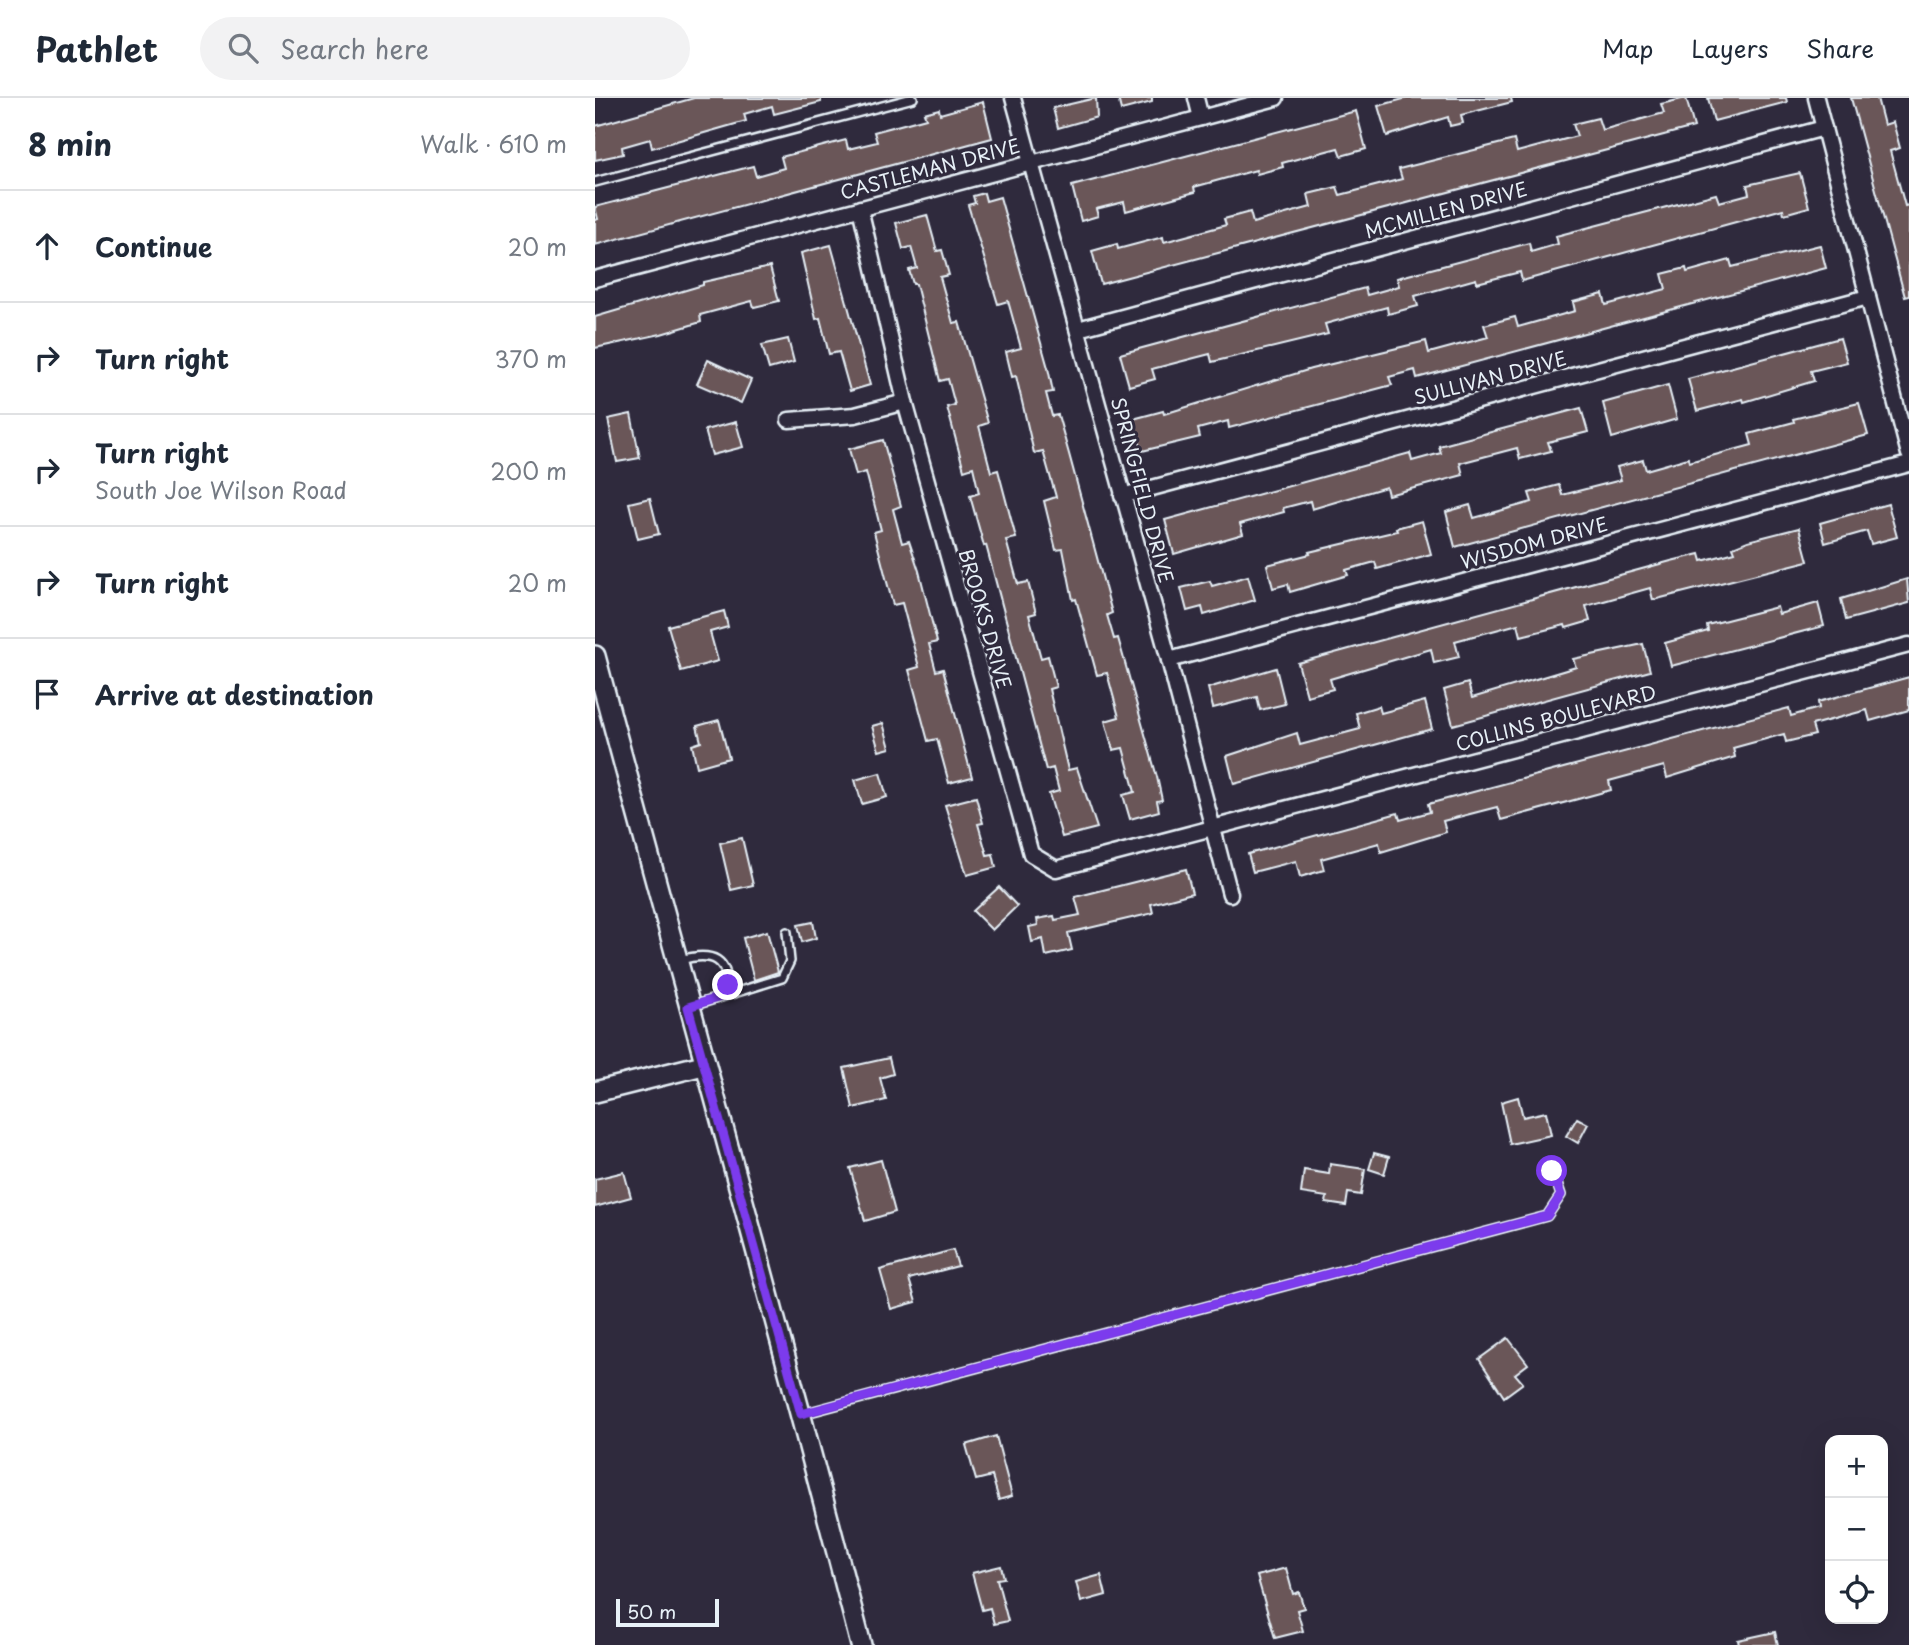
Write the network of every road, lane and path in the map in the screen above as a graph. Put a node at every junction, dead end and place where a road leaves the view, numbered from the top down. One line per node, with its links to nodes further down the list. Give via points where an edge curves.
1 (913, 98): 9 (lane)
2 (1013, 98): 8 (street, SPRINGFIELD DRIVE)
3 (1196, 98): 6 (street)
4 (1276, 98): 6 (street, CASTLEMAN DRIVE)
5 (1816, 98): 7 (street)
6 (1201, 118): 8 (street, CASTLEMAN DRIVE)
7 (1824, 128): 12 (street); 13 (street, MCMILLEN DRIVE)
8 (1031, 162): 10 (street, CASTLEMAN DRIVE); 13 (street, SPRINGFIELD DRIVE)
9 (595, 183)
10 (860, 208): 11 (street, CASTLEMAN DRIVE); 14 (street, BROOKS DRIVE)
11 (595, 279)
12 (1868, 297): 16 (street); 18 (street, SULLIVAN DRIVE)
13 (1077, 329): 18 (street, SPRINGFIELD DRIVE)
14 (905, 402): 15 (street, via 855,415); 22 (street, BROOKS DRIVE, via 1031,854 1056,869)
15 (789, 420)
16 (1909, 454)
17 (1909, 464): 21 (street, WISDOM DRIVE)
18 (1122, 496): 21 (street, SPRINGFIELD DRIVE)
19 (1909, 645): 22 (street, COLLINS BOULEVARD)
20 (595, 656): 25 (street)
21 (1169, 660): 22 (street, SPRINGFIELD DRIVE)
22 (1213, 828): 23 (street, SPRINGFIELD DRIVE)
23 (1230, 894)
24 (787, 932): 26 (lane, via 790,961 782,978)
25 (676, 961): 26 (lane, via 707,956 717,960 726,971); 27 (street)
26 (727, 995): 27 (lane)
27 (688, 1007): 28 (street)
28 (703, 1065): 29 (street); 31 (street)
29 (595, 1092)
30 (1552, 1171): 31 (lane, via 1561,1195 1547,1216)
31 (801, 1414): 32 (street)
32 (861, 1645)

